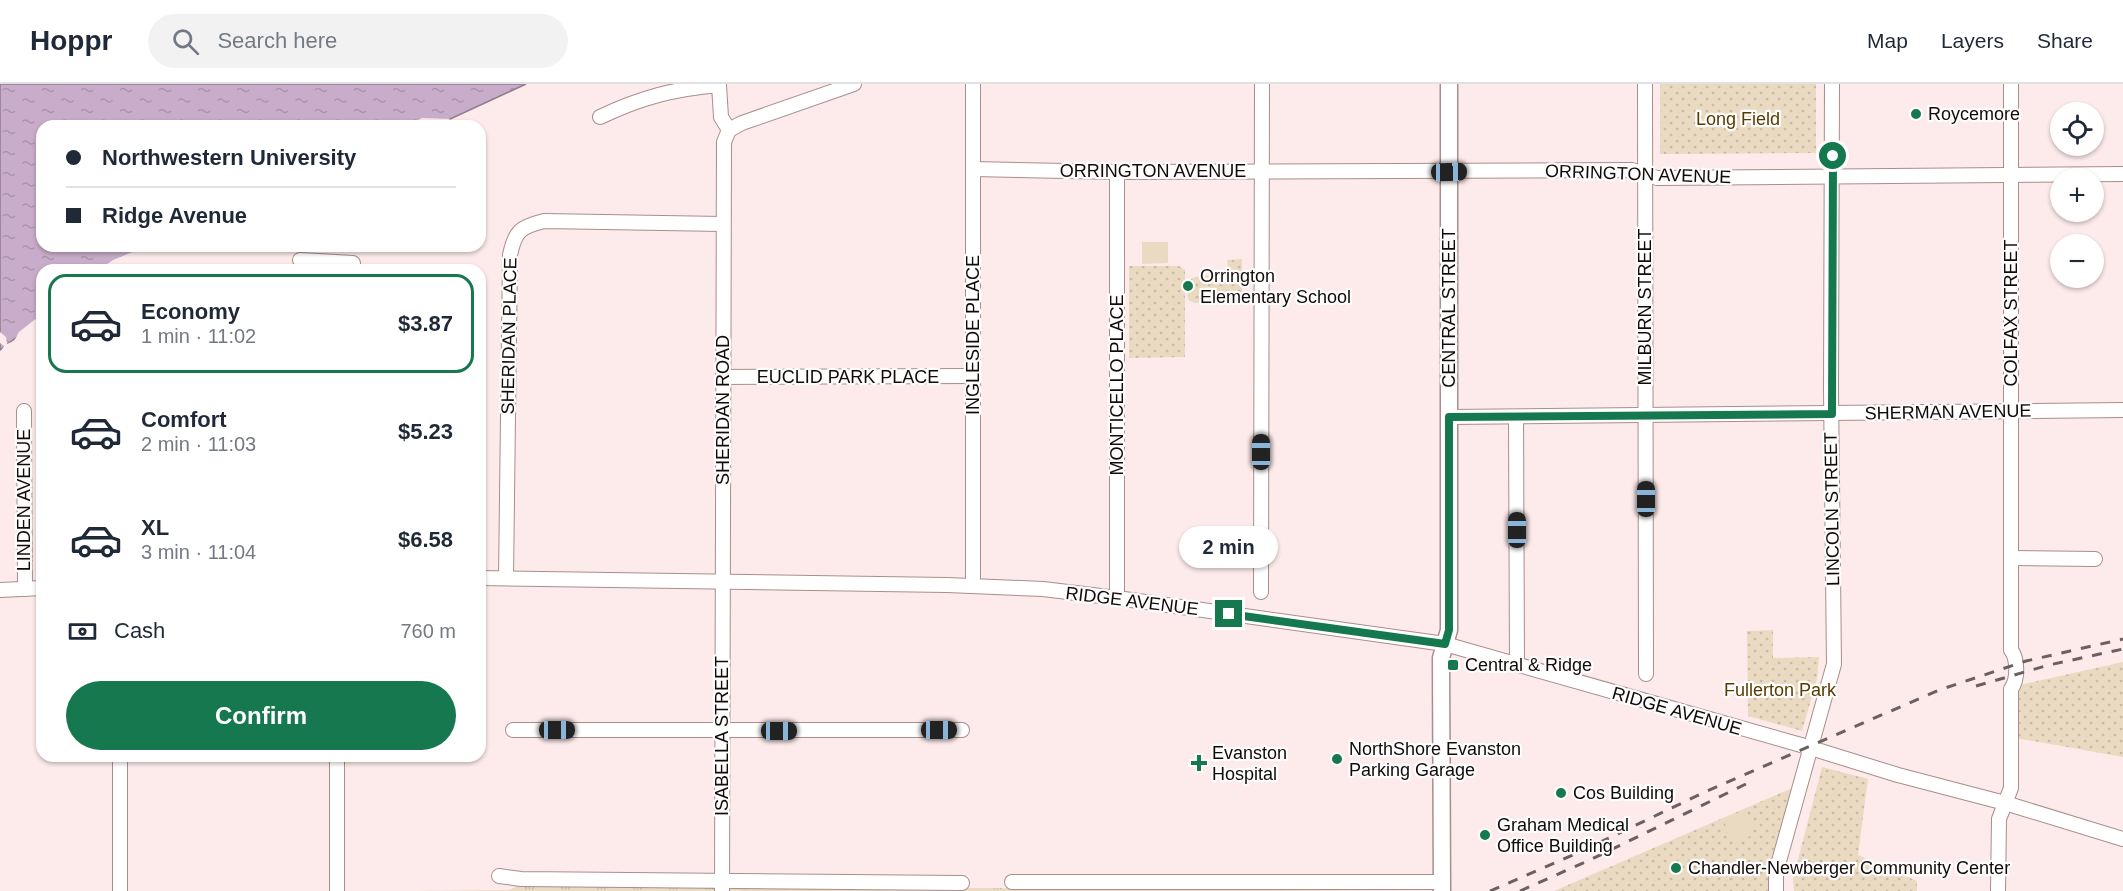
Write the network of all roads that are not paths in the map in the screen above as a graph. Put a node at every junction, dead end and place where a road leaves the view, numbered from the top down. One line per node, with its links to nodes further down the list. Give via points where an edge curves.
1 (854, 84): 9 (street)
2 (973, 84): 10 (street, INGLESIDE PLACE)
3 (1262, 84): 12 (street)
4 (1449, 84): 13 (main road, CENTRAL STREET)
5 (1645, 84): 14 (street, MILBURN STREET)
6 (1832, 84): 17 (street, LINCOLN STREET)
7 (2011, 84): 16 (street, COLFAX STREET)
8 (600, 117): 9 (street, via 658,94 719,85 721,117)
9 (729, 130): 18 (street, SHERIDAN ROAD, via 724,142)
10 (973, 169): 11 (street, ORRINGTON AVENUE); 21 (street, INGLESIDE PLACE)
11 (1117, 172): 12 (street, ORRINGTON AVENUE); 40 (street, MONTICELLO PLACE)
12 (1262, 172): 13 (street, ORRINGTON AVENUE); 39 (street)
13 (1449, 172): 14 (street, ORRINGTON AVENUE, via 1632,170); 28 (main road, CENTRAL STREET)
14 (1645, 174): 17 (street, ORRINGTON AVENUE, via 1657,178); 27 (street, MILBURN STREET)
15 (2123, 174): 16 (street, ORRINGTON AVENUE)
16 (2011, 175): 17 (street, ORRINGTON AVENUE); 25 (street, COLFAX STREET)
17 (1833, 176): 26 (street, LINCOLN STREET)
18 (722, 224): 22 (street, SHERIDAN ROAD); 33 (street, SHERIDAN PLACE, via 544,221 527,225 514,236 510,255)
19 (300, 260): 20 (street)
20 (353, 264)
21 (972, 376): 22 (street, EUCLID PARK PLACE); 35 (street, INGLESIDE PLACE)
22 (723, 377): 34 (street, SHERIDAN ROAD)
23 (2123, 410): 25 (street, SHERMAN AVENUE)
24 (24, 411): 37 (street, LINDEN AVENUE)
25 (2011, 411): 26 (street, SHERMAN AVENUE); 30 (street, COLFAX STREET)
26 (1832, 414): 27 (street, SHERMAN AVENUE); 47 (street, LINCOLN STREET, via 1834,664)
27 (1646, 415): 29 (street, SHERMAN AVENUE); 43 (street, MILBURN STREET)
28 (1449, 417): 29 (street, SHERMAN AVENUE); 41 (main road, CENTRAL STREET, via 1449,630)
29 (1516, 417): 42 (street)
30 (2011, 558): 31 (street); 50 (street, COLFAX STREET, via 2015,683 2011,689 2011,788)
31 (2095, 559)
32 (486, 578): 33 (street)
33 (506, 578): 34 (street)
34 (723, 582): 35 (street, RIDGE AVENUE); 46 (street, ISABELLA STREET)
35 (973, 586): 40 (street, RIDGE AVENUE)
36 (36, 588): 37 (street)
37 (25, 589): 38 (street)
38 (0, 590)
39 (1261, 592)
40 (1117, 598): 41 (street, RIDGE AVENUE)
41 (1445, 644): 42 (street, RIDGE AVENUE); 56 (main road, CENTRAL STREET, via 1441,658)
42 (1517, 665): 47 (street, RIDGE AVENUE)
43 (1646, 675)
44 (513, 730): 46 (street)
45 (962, 730): 46 (street)
46 (722, 731): 55 (street, ISABELLA STREET)
47 (1811, 749): 50 (street, RIDGE AVENUE); 59 (street, LINCOLN STREET, via 1776,872)
48 (120, 762): 57 (street)
49 (337, 762): 58 (street)
50 (2005, 803): 51 (street, RIDGE AVENUE); 60 (street, COLFAX STREET, via 1999,819)
51 (2123, 839)
52 (499, 876): 55 (street)
53 (1012, 882): 56 (street)
54 (963, 883): 55 (street)
55 (722, 886)
56 (1442, 886)
57 (120, 891)
58 (337, 891)
59 (1776, 891)
60 (1998, 891)

